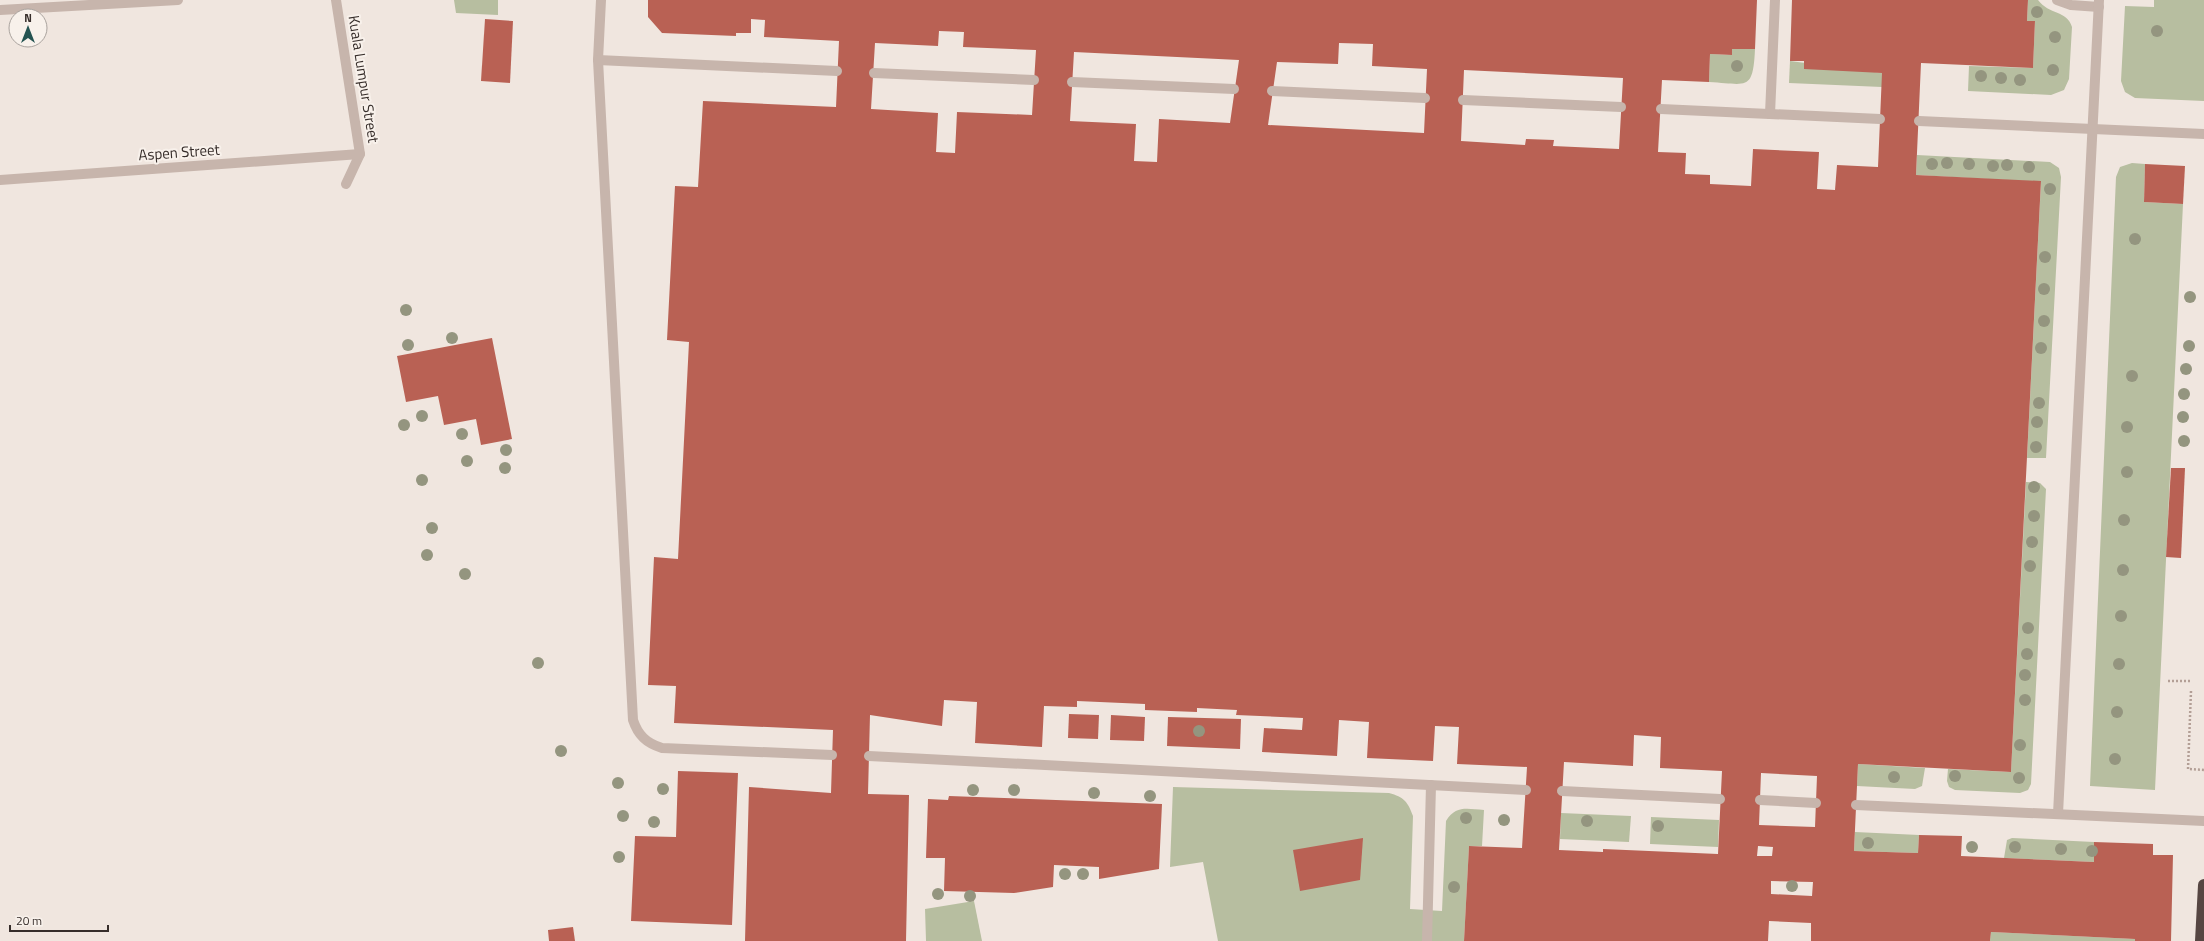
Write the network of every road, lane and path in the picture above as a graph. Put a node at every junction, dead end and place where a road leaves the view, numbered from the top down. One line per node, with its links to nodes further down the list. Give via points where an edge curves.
1 (178, 0): 7 (street)
2 (336, 0): 24 (street, Kuala Lumpur Street)
3 (601, 0): 8 (street)
4 (1775, 0): 19 (street)
5 (2057, 0): 6 (street, via 2071,5)
6 (2099, 3): 22 (street)
7 (0, 10)
8 (598, 60): 9 (street); 30 (street, via 632,720 643,738 651,745 662,748)
9 (837, 71)
10 (874, 73): 11 (street)
11 (1034, 80)
12 (1072, 82): 13 (street)
13 (1234, 89)
14 (1272, 91): 15 (street)
15 (1425, 98)
16 (1463, 100): 17 (street)
17 (1621, 107)
18 (1661, 109): 19 (street)
19 (1770, 114): 20 (street)
20 (1880, 119)
21 (1918, 121): 22 (street)
22 (2093, 129): 23 (street); 40 (street)
23 (2204, 134)
24 (360, 154): 25 (street, Aspen Street); 26 (street, Kuala Lumpur Street)
25 (0, 180)
26 (346, 184)
27 (2168, 681): 28 (path)
28 (2192, 681)
29 (2191, 691): 32 (path, via 2188,769)
30 (832, 755)
31 (869, 756): 33 (street)
32 (2204, 770)
33 (1431, 785): 34 (street); 43 (street)
34 (1526, 790)
35 (1562, 791): 36 (street)
36 (1720, 799)
37 (1760, 800): 38 (street)
38 (1816, 803)
39 (1856, 805): 40 (street)
40 (2058, 814): 41 (street)
41 (2204, 821)
42 (2204, 885): 44 (highway)
43 (1427, 941)
44 (2201, 941)

